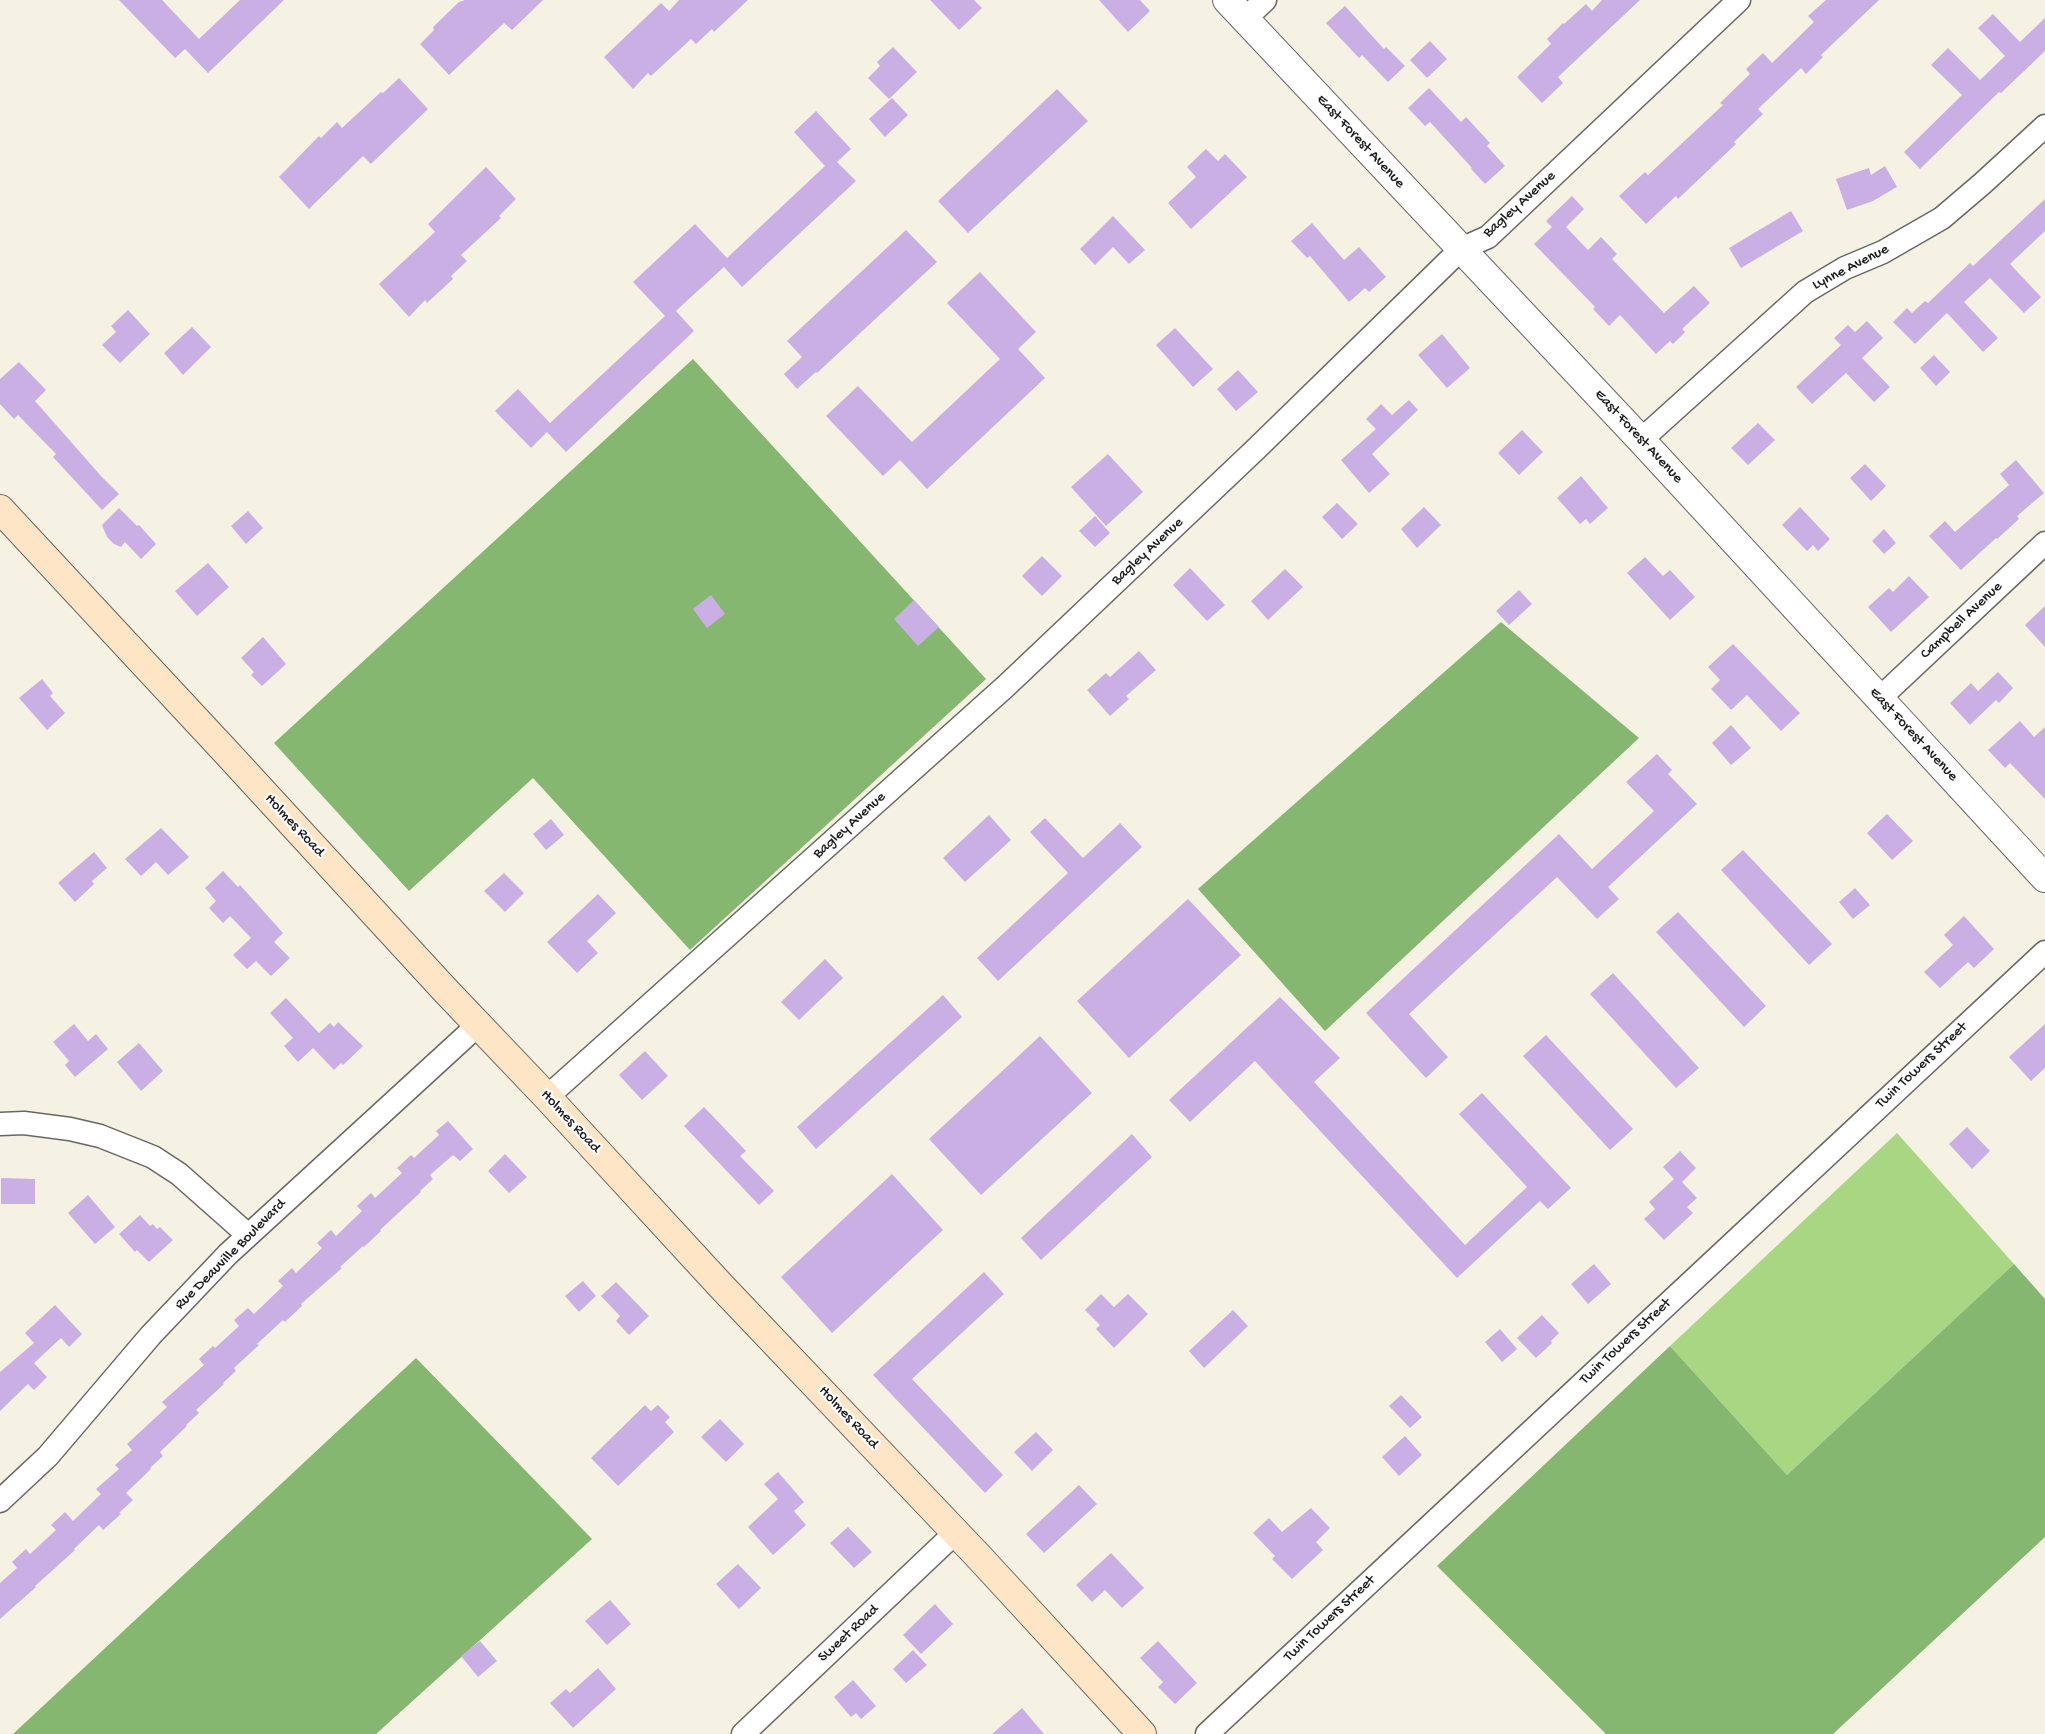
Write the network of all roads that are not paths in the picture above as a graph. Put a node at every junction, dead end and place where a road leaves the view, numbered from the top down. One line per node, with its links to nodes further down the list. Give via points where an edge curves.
1 (1265, 0): 3 (street)
2 (1739, 0): 5 (street, Bagley Avenue, via 1488,237)
3 (1236, 10): 5 (street, East Forest Avenue)
4 (2045, 126): 6 (street, Lynne Avenue, via 1942,218 1804,292)
5 (1461, 249): 6 (street, East Forest Avenue); 13 (street, Bagley Avenue, via 1256,450 1006,686)
6 (1641, 440): 9 (street, East Forest Avenue)
7 (0, 511): 12 (main road, Holmes Road)
8 (2045, 543): 9 (street, Campbell Avenue)
9 (1880, 698): 10 (street, East Forest Avenue)
10 (2045, 878)
11 (2045, 952): 20 (street, Twin Towers Street)
12 (478, 1025): 13 (main road, Holmes Road); 15 (street, Rue Deauville Boulevard)
13 (547, 1097): 17 (main road, Holmes Road)
14 (0, 1124): 15 (street, via 70,1128 153,1157 179,1174)
15 (248, 1235): 16 (street, Rue Deauville Boulevard, via 151,1335 48,1456)
16 (0, 1500)
17 (955, 1533): 18 (street, Sweet Road); 19 (main road, Holmes Road)
18 (743, 1734)
19 (1142, 1734)
20 (1207, 1734)

